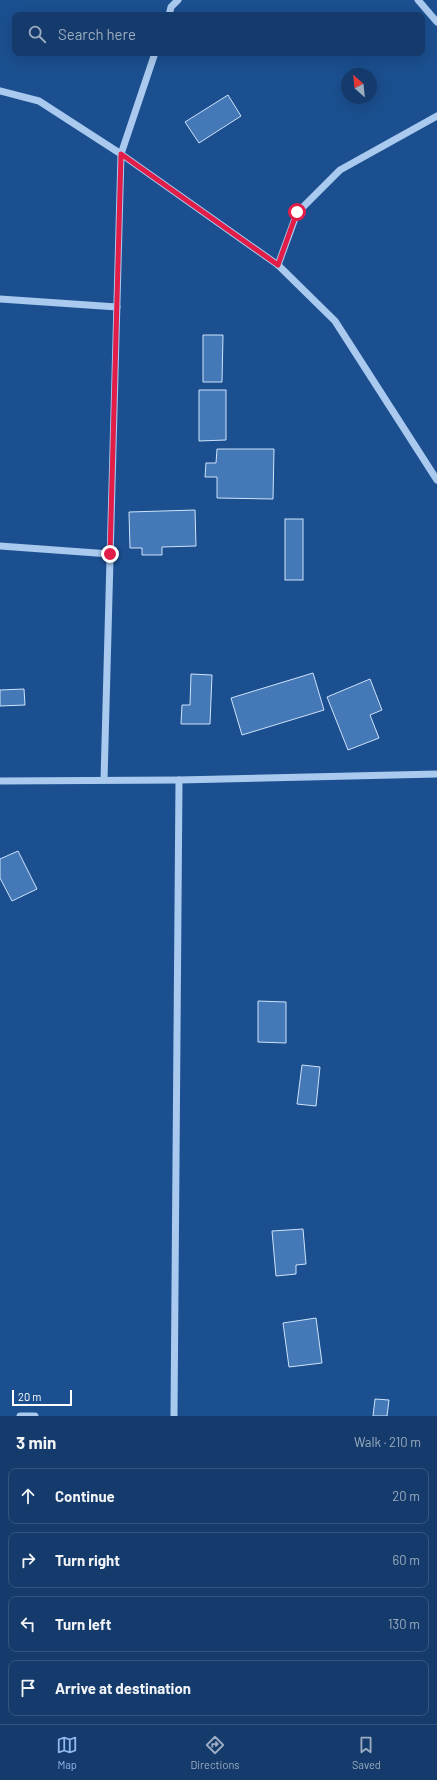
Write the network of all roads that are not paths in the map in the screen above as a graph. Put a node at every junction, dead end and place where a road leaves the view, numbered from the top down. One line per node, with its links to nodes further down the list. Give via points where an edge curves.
1 (178, 0): 3 (street)
2 (418, 0): 4 (street)
3 (170, 12)
4 (437, 22)
5 (155, 56): 8 (street)
6 (0, 91): 8 (street, via 39,101)
7 (437, 116): 9 (street, via 340,170 297,212)
8 (121, 154): 9 (street); 11 (street)
9 (278, 265): 12 (street, via 335,321)
10 (0, 299): 11 (street)
11 (117, 307): 14 (street)
12 (437, 480)
13 (0, 546): 14 (street)
14 (110, 554): 16 (street)
15 (437, 774): 17 (street)
16 (104, 780): 17 (street); 18 (street)
17 (179, 780): 21 (street)
18 (0, 781)
19 (20, 1416): 20 (street)
20 (35, 1416)
21 (174, 1416)

